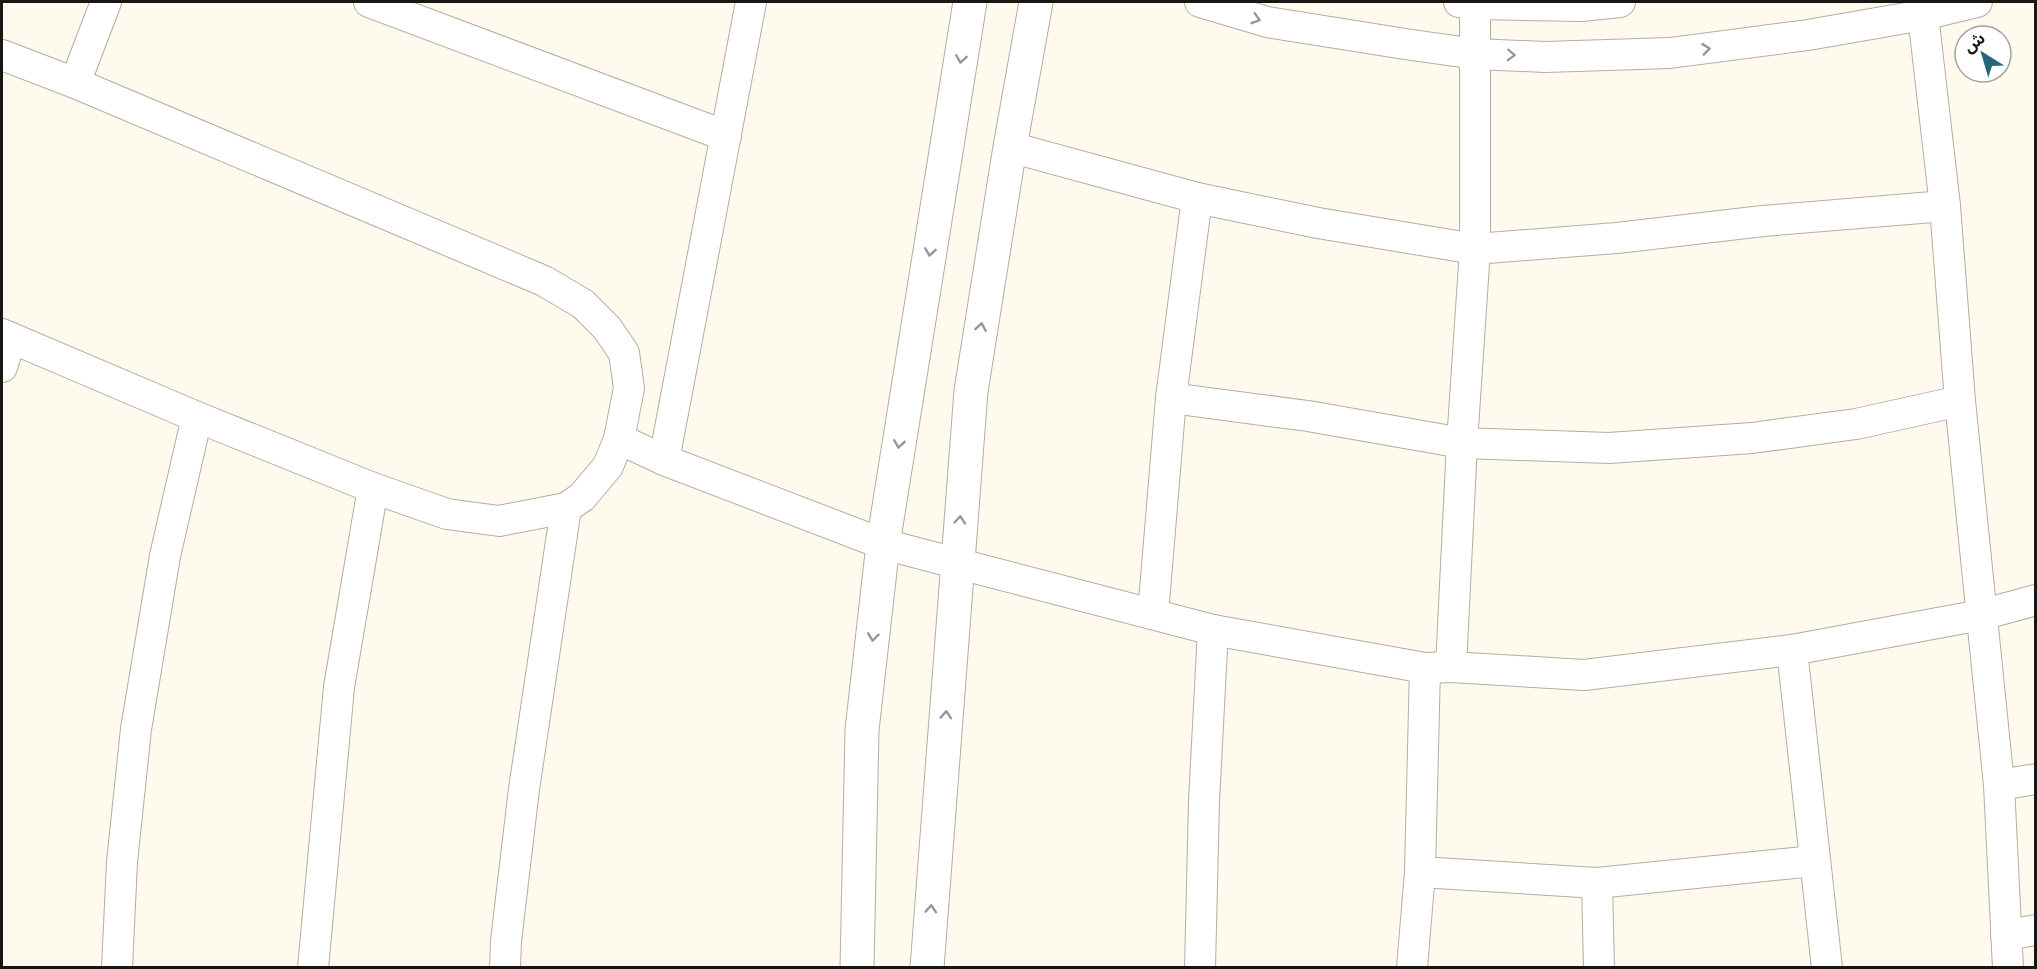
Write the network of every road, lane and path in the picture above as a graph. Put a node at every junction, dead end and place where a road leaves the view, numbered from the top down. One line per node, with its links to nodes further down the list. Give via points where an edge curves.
1 (106, 2): 13 (street)
2 (369, 2): 14 (street)
3 (752, 2): 14 (street)
4 (970, 2): 29 (street, one-way to 29)
5 (1036, 2): 15 (street)
6 (1200, 2): 11 (street, one-way to 11, via 1267,22)
7 (1470, 2): 8 (street, via 1581,6); 11 (street)
8 (1620, 2)
9 (1977, 2): 10 (street)
10 (1922, 8): 11 (street, one-way to 10, via 1545,57 1670,53 1808,35); 17 (street)
11 (1476, 54): 18 (street)
12 (2, 55): 13 (street)
13 (75, 83): 24 (street, via 544,280 583,304 607,328 624,353 629,387)
14 (726, 136): 26 (street)
15 (1010, 147): 16 (street); 30 (street, one-way to 15, via 971,391)
16 (1197, 198): 18 (street); 21 (street)
17 (1945, 206): 18 (street); 22 (street)
18 (1475, 249): 25 (street)
19 (6, 336): 20 (street); 23 (street)
20 (2, 367)
21 (1171, 398): 25 (street, via 1308,416); 32 (street)
22 (1960, 401): 25 (street, via 1856,424 1752,438 1609,448); 33 (street)
23 (196, 417): 27 (street); 44 (street, via 165,556 136,729 122,862)
24 (619, 439): 26 (street); 28 (street, via 608,466)
25 (1462, 443): 36 (street)
26 (664, 460): 29 (street)
27 (373, 488): 28 (street, via 447,514 499,521); 45 (street, via 339,687)
28 (566, 508): 46 (street, via 524,789)
29 (884, 544): 30 (street); 47 (street, one-way to 47, via 862,730)
30 (957, 564): 32 (street); 48 (street, one-way to 30)
31 (2036, 600): 33 (street)
32 (1153, 614): 34 (street)
33 (1982, 615): 35 (street); 38 (street)
34 (1213, 630): 36 (street); 49 (street)
35 (1792, 650): 36 (street, via 1584,675); 39 (street)
36 (1438, 668): 40 (street)
37 (2036, 779): 38 (street)
38 (1999, 785): 43 (street)
39 (1814, 861): 41 (street); 52 (street)
40 (1420, 872): 41 (street); 50 (street)
41 (1596, 883): 51 (street)
42 (2036, 930): 43 (street)
43 (2006, 935): 53 (street)
44 (117, 968)
45 (313, 968)
46 (505, 968)
47 (857, 968)
48 (927, 968)
49 (1200, 968)
50 (1412, 968)
51 (1599, 968)
52 (1827, 968)
53 (2008, 968)

